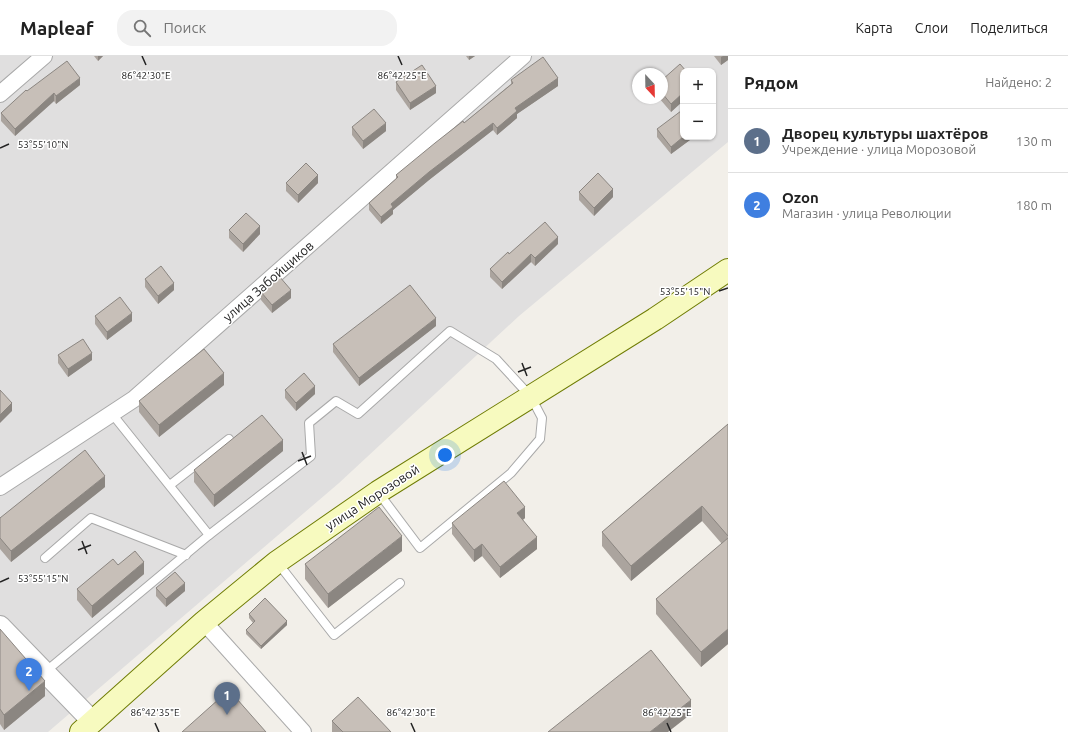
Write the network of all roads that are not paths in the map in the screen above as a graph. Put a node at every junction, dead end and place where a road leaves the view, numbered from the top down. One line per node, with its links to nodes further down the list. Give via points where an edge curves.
1 (44, 56): 3 (street)
2 (523, 56): 6 (street, улица Забойщиков, via 134,400)
3 (0, 94)
4 (728, 270): 5 (main road, улица Морозовой)
5 (531, 397): 10 (main road, улица Морозовой); 10 (lane, via 542,418 540,439 511,473 420,548); 11 (lane, via 496,359 450,331 358,414 336,400 309,423 312,456)
6 (113, 415): 8 (lane); 9 (street, улица Забойщиков)
7 (229, 439): 8 (lane)
8 (170, 485): 11 (lane)
9 (0, 487)
10 (378, 492): 14 (main road, улица Морозовой)
11 (209, 535): 12 (lane)
12 (186, 555): 13 (lane, via 91,518); 18 (lane)
13 (45, 558)
14 (277, 562): 15 (lane, via 334,635); 16 (main road, улица Морозовой)
15 (400, 583)
16 (204, 622): 19 (main road, улица Морозовой); 20 (street)
17 (0, 626): 18 (street)
18 (45, 672): 19 (street)
19 (87, 727)
20 (303, 732)

